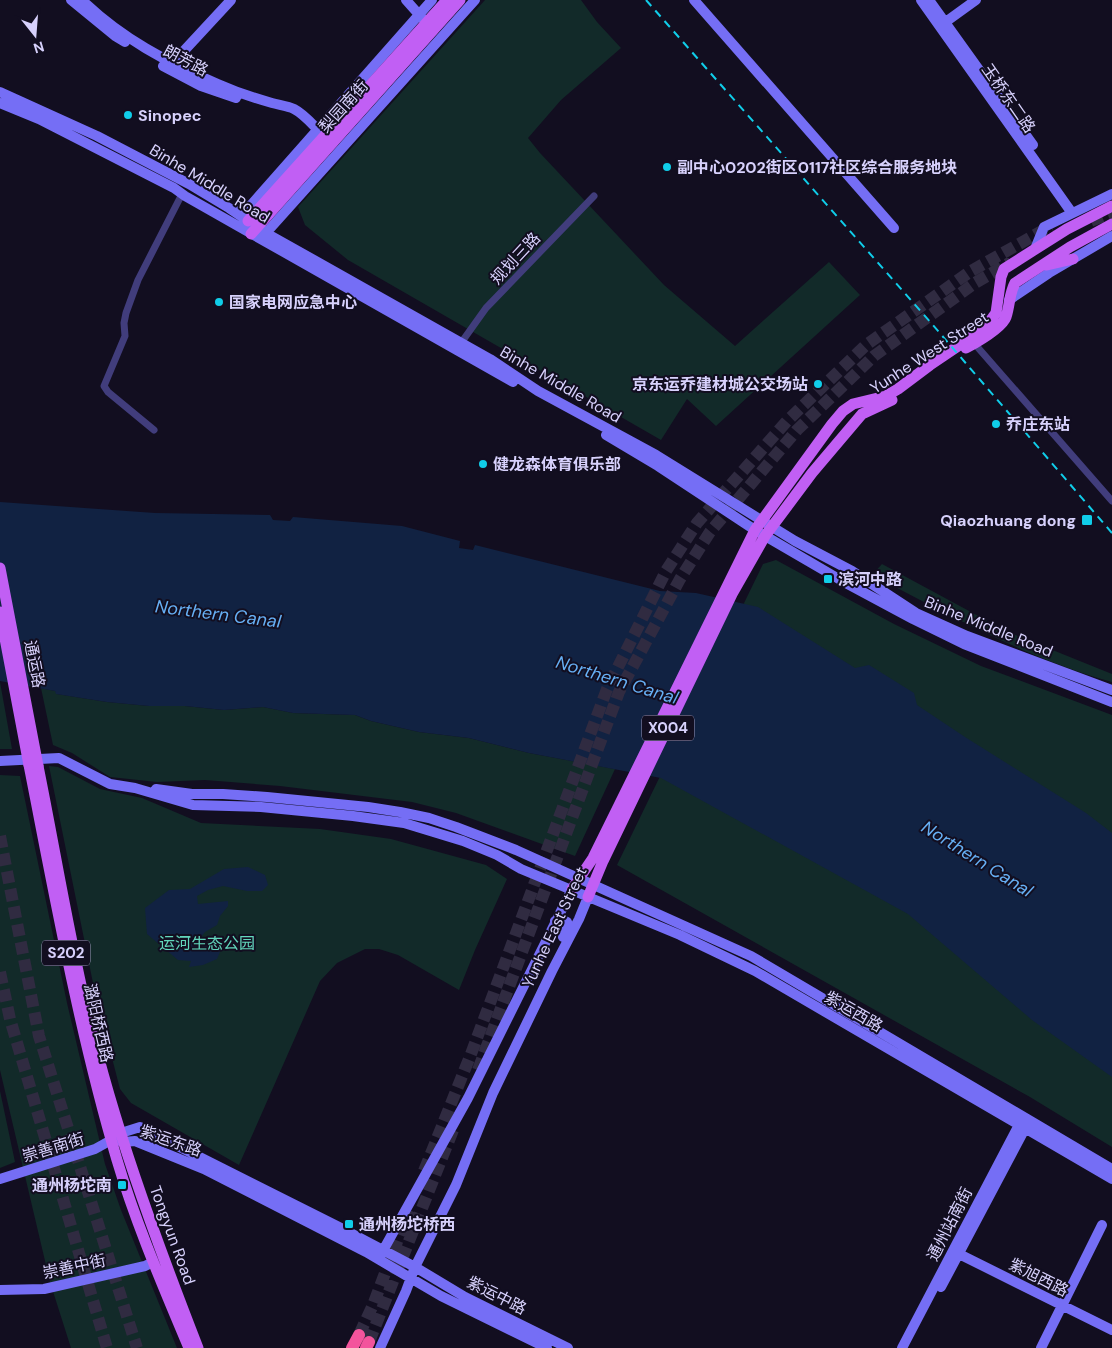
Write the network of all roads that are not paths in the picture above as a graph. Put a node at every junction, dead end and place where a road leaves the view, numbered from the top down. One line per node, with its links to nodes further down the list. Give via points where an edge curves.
1 (71, 0): 15 (main road, 朗芳路, via 115,36)
2 (82, 0): 15 (main road, 朗芳路, via 119,31)
3 (231, 0): 15 (main road, via 181,54)
4 (406, 0): 13 (main road)
5 (432, 0): 13 (main road)
6 (446, 0): 13 (main road, 梨园南街)
7 (460, 0): 13 (main road, 梨园南街)
8 (476, 0): 27 (main road)
9 (694, 0): 26 (main road)
10 (921, 0): 14 (main road, 玉桥东二路)
11 (929, 0): 14 (main road, 玉桥东二路)
12 (976, 0): 14 (main road)
13 (427, 22): 18 (main road, 梨园南街); 27 (main road, 梨园南街)
14 (942, 24): 23 (main road, 玉桥东二路)
15 (174, 68): 18 (main road, 朗芳路, via 201,86 254,105 302,114)
16 (0, 92): 24 (main road, Binhe Middle Road, via 129,152)
17 (0, 103): 19 (main road, Binhe Middle Road, via 39,119)
18 (320, 133): 24 (main road, via 251,205); 27 (main road, 梨园南街)
19 (182, 194): 27 (main road, Binhe Middle Road); 35 (street, via 138,280 126,313 125,336 104,386)
20 (1112, 194): 23 (main road)
21 (594, 196): 34 (street, 规划三路, via 486,308)
22 (1112, 206): 29 (main road, Yunhe West Street)
23 (1075, 211): 29 (main road, via 1044,227)
24 (235, 212): 27 (main road, Binhe Middle Road)
25 (1112, 224): 31 (main road, Yunhe West Street)
26 (894, 228)
27 (253, 229): 34 (main road, Binhe Middle Road); 37 (main road, Binhe Middle Road)
28 (1112, 236): 30 (main road)
29 (1035, 249): 33 (main road, Yunhe West Street, via 1004,270 996,313)
30 (1073, 259): 31 (main road); 32 (main road)
31 (1038, 267): 32 (main road, Yunhe West Street, via 1015,283)
32 (1008, 300): 33 (main road, Yunhe West Street, via 1000,326)
33 (972, 341): 36 (street); 37 (main road, Yunhe West Street, via 886,396 853,404 843,411); 38 (main road, Yunhe West Street, via 888,403 862,414 812,473)
34 (461, 343): 37 (main road, Binhe Middle Road, via 538,391 656,456)
35 (154, 430)
36 (1112, 501)
37 (759, 525): 38 (main road, Binhe Middle Road); 40 (main road, Yunhe East Street / X004)
38 (769, 532): 40 (main road, Yunhe East Street / X004); 42 (main road, Binhe Middle Road, via 852,571 916,613 967,636); 43 (main road, Binhe Middle Road, via 844,582 913,619 964,644)
39 (0, 568): 45 (main road, 通运路 / S202, bridge)
40 (728, 593): 46 (main road, Yunhe East Street / X004)
41 (0, 612): 45 (main road, 通运路 / S202, bridge)
42 (1112, 690)
43 (1112, 702)
44 (0, 761): 47 (main road, 紫运西路, via 59,758 110,784 192,794 267,797 368,807 429,818 516,850)
45 (34, 765): 52 (main road, 潞阳桥西路 / S202, via 85,1003)
46 (598, 859): 47 (main road, Yunhe East Street / X004); 48 (main road, Yunhe East Street / X004)
47 (574, 884): 48 (main road, 紫运西路); 49 (main road, Yunhe East Street / X004)
48 (590, 891): 50 (main road, Yunhe East Street / X004); 51 (main road, 紫运西路, via 755,971)
49 (555, 921): 50 (main road, via 564,920 568,926 556,952); 58 (main road, Yunhe East Street / X004, via 468,1098)
50 (552, 971): 60 (main road, Yunhe East Street / X004, via 493,1093 456,1185)
51 (1024, 1122): 53 (main road, 紫运西路); 55 (main road, 紫运西路); 57 (main road, 通州站南街)
52 (119, 1138): 54 (main road, 崇善南街, via 95,1149); 58 (main road, 紫运东路, via 135,1141 204,1169); 58 (main road, 紫运东路, via 140,1127); 59 (main road, Tongyun Road, via 126,1186); 68 (main road, Tongyun Road)
53 (1112, 1168)
54 (0, 1179)
55 (1112, 1179)
56 (1102, 1225): 63 (main road)
57 (957, 1249): 63 (main road, 紫旭西路); 72 (main road, 通州站南街); 73 (main road, 通州站南街)
58 (381, 1255): 60 (main road, 紫运东路); 61 (main road, 紫运东路)
59 (153, 1262): 62 (main road, 崇善中街, via 44,1289); 67 (main road, Tongyun Road)
60 (415, 1267): 61 (main road, Yunhe East Street / X004); 71 (main road, 紫运中路)
61 (410, 1278): 66 (main road, Yunhe East Street / X004, via 406,1291); 70 (main road, 紫运中路)
62 (0, 1290)
63 (1064, 1303): 64 (main road, 紫旭西路); 65 (main road, 紫旭西路); 74 (main road)
64 (1112, 1324)
65 (1112, 1330)
66 (369, 1343): 69 (highway)
67 (189, 1348)
68 (198, 1348)
69 (352, 1348)
70 (546, 1348)
71 (568, 1348)
72 (902, 1348)
73 (910, 1348)
74 (1041, 1348)

